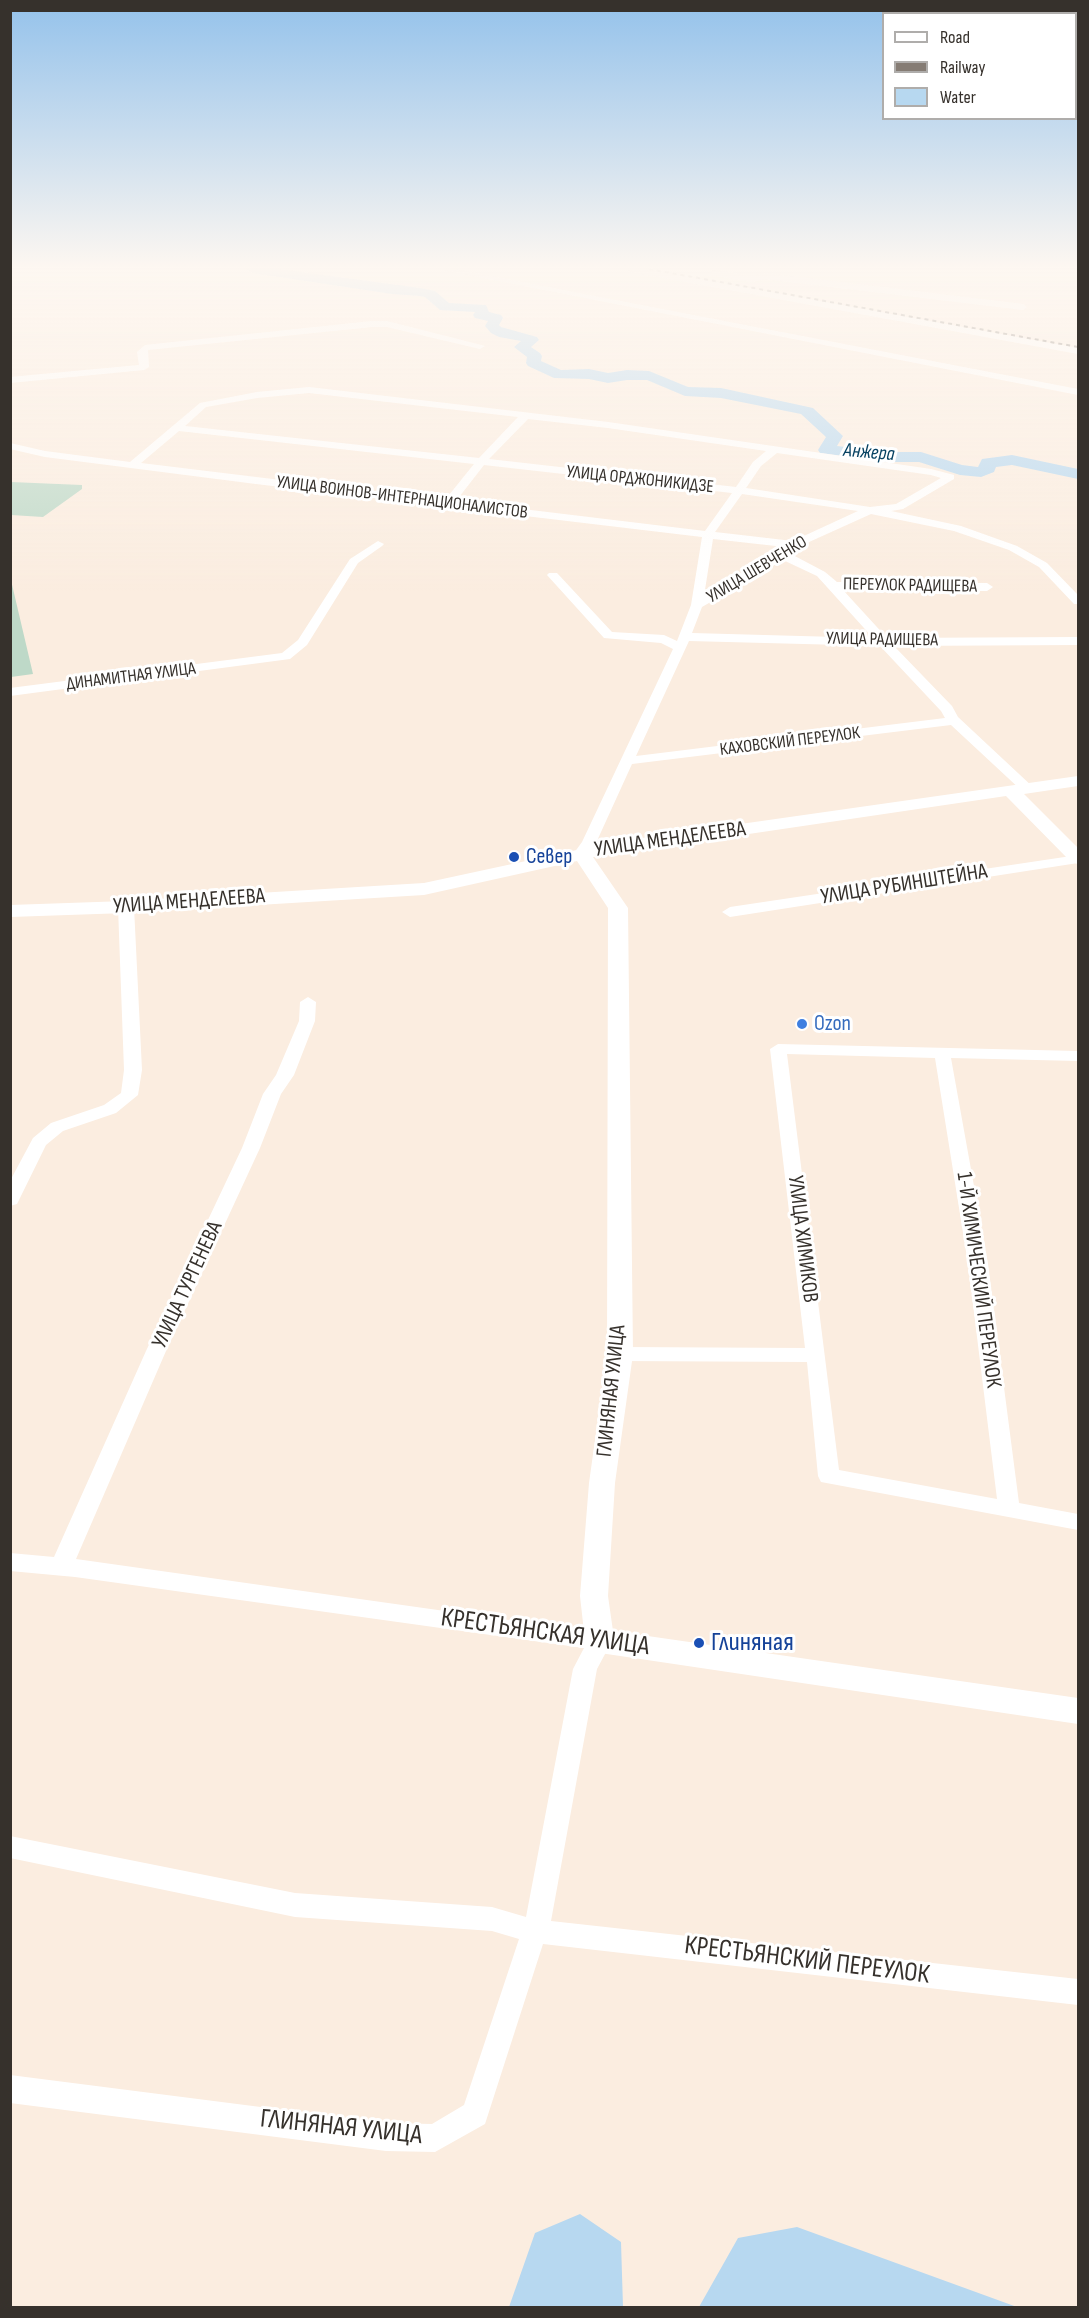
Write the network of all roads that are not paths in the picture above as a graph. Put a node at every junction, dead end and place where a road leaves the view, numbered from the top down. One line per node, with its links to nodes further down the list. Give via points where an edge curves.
1 (39, 377): 3 (street)
2 (1001, 377): 4 (street)
3 (10, 380)
4 (1078, 392)
5 (527, 414): 6 (street, via 309,390 203,405); 8 (street); 9 (street)
6 (178, 428): 9 (street, УЛИЦА ОРДЖОНИКИДЗЕ); 10 (street)
7 (10, 446): 10 (street, УЛИЦА ВОИНОВ-ИНТЕРНАЦИОНАЛИСТОВ)
8 (774, 450): 11 (street, via 757,464); 13 (street, УЛИЦА ШЕВЧЕНКО, via 950,477 899,507)
9 (481, 462): 11 (street, УЛИЦА ОРДЖОНИКИДЗЕ); 12 (street)
10 (134, 465): 12 (street, УЛИЦА ВОИНОВ-ИНТЕРНАЦИОНАЛИСТОВ)
11 (738, 490): 13 (street, УЛИЦА ОРДЖОНИКИДЗЕ); 14 (street)
12 (448, 504): 14 (street, УЛИЦА ВОИНОВ-ИНТЕРНАЦИОНАЛИСТОВ)
13 (870, 510): 16 (street, УЛИЦА ШЕВЧЕНКО); 21 (street, УЛИЦА ОРДЖОНИКИДЗЕ, via 957,528 1013,548 1043,565)
14 (708, 535): 16 (street, УЛИЦА ВОИНОВ-ИНТЕРНАЦИОНАЛИСТОВ); 22 (street)
15 (378, 544): 26 (street, ДИНАМИТНАЯ УЛИЦА, via 354,561 303,642 286,656)
16 (794, 545): 17 (street, УЛИЦА ШЕВЧЕНКО)
17 (783, 555): 19 (street, via 821,574); 22 (street, УЛИЦА ШЕВЧЕНКО)
18 (553, 575): 24 (street, УЛИЦА РАДИЩЕВА, via 608,634)
19 (834, 586): 20 (street, ПЕРЕУЛОК РАДИЩЕВА); 25 (street)
20 (987, 587)
21 (1078, 601)
22 (697, 605): 24 (street, УЛИЦА ШЕВЧЕНКО)
23 (1078, 641): 25 (street, УЛИЦА РАДИЩЕВА)
24 (683, 642): 25 (street, УЛИЦА РАДИЩЕВА); 28 (street, УЛИЦА ШЕВЧЕНКО)
25 (885, 642): 27 (street, via 947,708)
26 (10, 692)
27 (952, 719): 28 (street, КАХОВСКИЙ ПЕРЕУЛОК); 30 (street)
28 (627, 761): 31 (street, УЛИЦА ШЕВЧЕНКО)
29 (1078, 781): 30 (street, УЛИЦА МЕНДЕЛЕЕВА)
30 (1019, 789): 31 (street, УЛИЦА МЕНДЕЛЕЕВА); 32 (street)
31 (581, 853): 33 (street, УЛИЦА МЕНДЕЛЕЕВА, via 424,889); 40 (street, ГЛИНЯНАЯ УЛИЦА, via 618,908)
32 (1078, 859): 35 (street, УЛИЦА РУБИНШТЕЙНА)
33 (126, 907): 34 (street, УЛИЦА МЕНДЕЛЕЕВА); 39 (street, via 133,1070 129,1095 110,1109 57,1127 39,1142)
34 (10, 911)
35 (730, 912)
36 (308, 1002): 45 (street, УЛИЦА ТУРГЕНЕВА, via 307,1021 285,1075 272,1094)
37 (942, 1052): 38 (street, УЛИЦА ХИМИКОВ); 41 (street, УЛИЦА ХИМИКОВ, via 778,1049); 42 (street, 1-Й ХИМИЧЕСКИЙ ПЕРЕУЛОК, via 978,1264)
38 (1078, 1056)
39 (10, 1200)
40 (620, 1354): 41 (street); 46 (street, ГЛИНЯНАЯ УЛИЦА, via 602,1483 594,1596)
41 (816, 1355): 42 (street, УЛИЦА ХИМИКОВ, via 829,1476)
42 (1009, 1509): 43 (street, УЛИЦА ХИМИКОВ)
43 (1078, 1522)
44 (10, 1562): 45 (street, КРЕСТЬЯНСКАЯ УЛИЦА)
45 (61, 1567): 46 (street, КРЕСТЬЯНСКАЯ УЛИЦА)
46 (600, 1641): 47 (street, КРЕСТЬЯНСКАЯ УЛИЦА); 49 (street, ГЛИНЯНАЯ УЛИЦА, via 585,1669)
47 (1078, 1711)
48 (10, 1848): 49 (street, via 295,1905 492,1919)
49 (534, 1931): 50 (street, КРЕСТЬЯНСКИЙ ПЕРЕУЛОК); 51 (street, ГЛИНЯНАЯ УЛИЦА, via 475,2114 435,2138 386,2137)
50 (1078, 1992)
51 (10, 2089)

